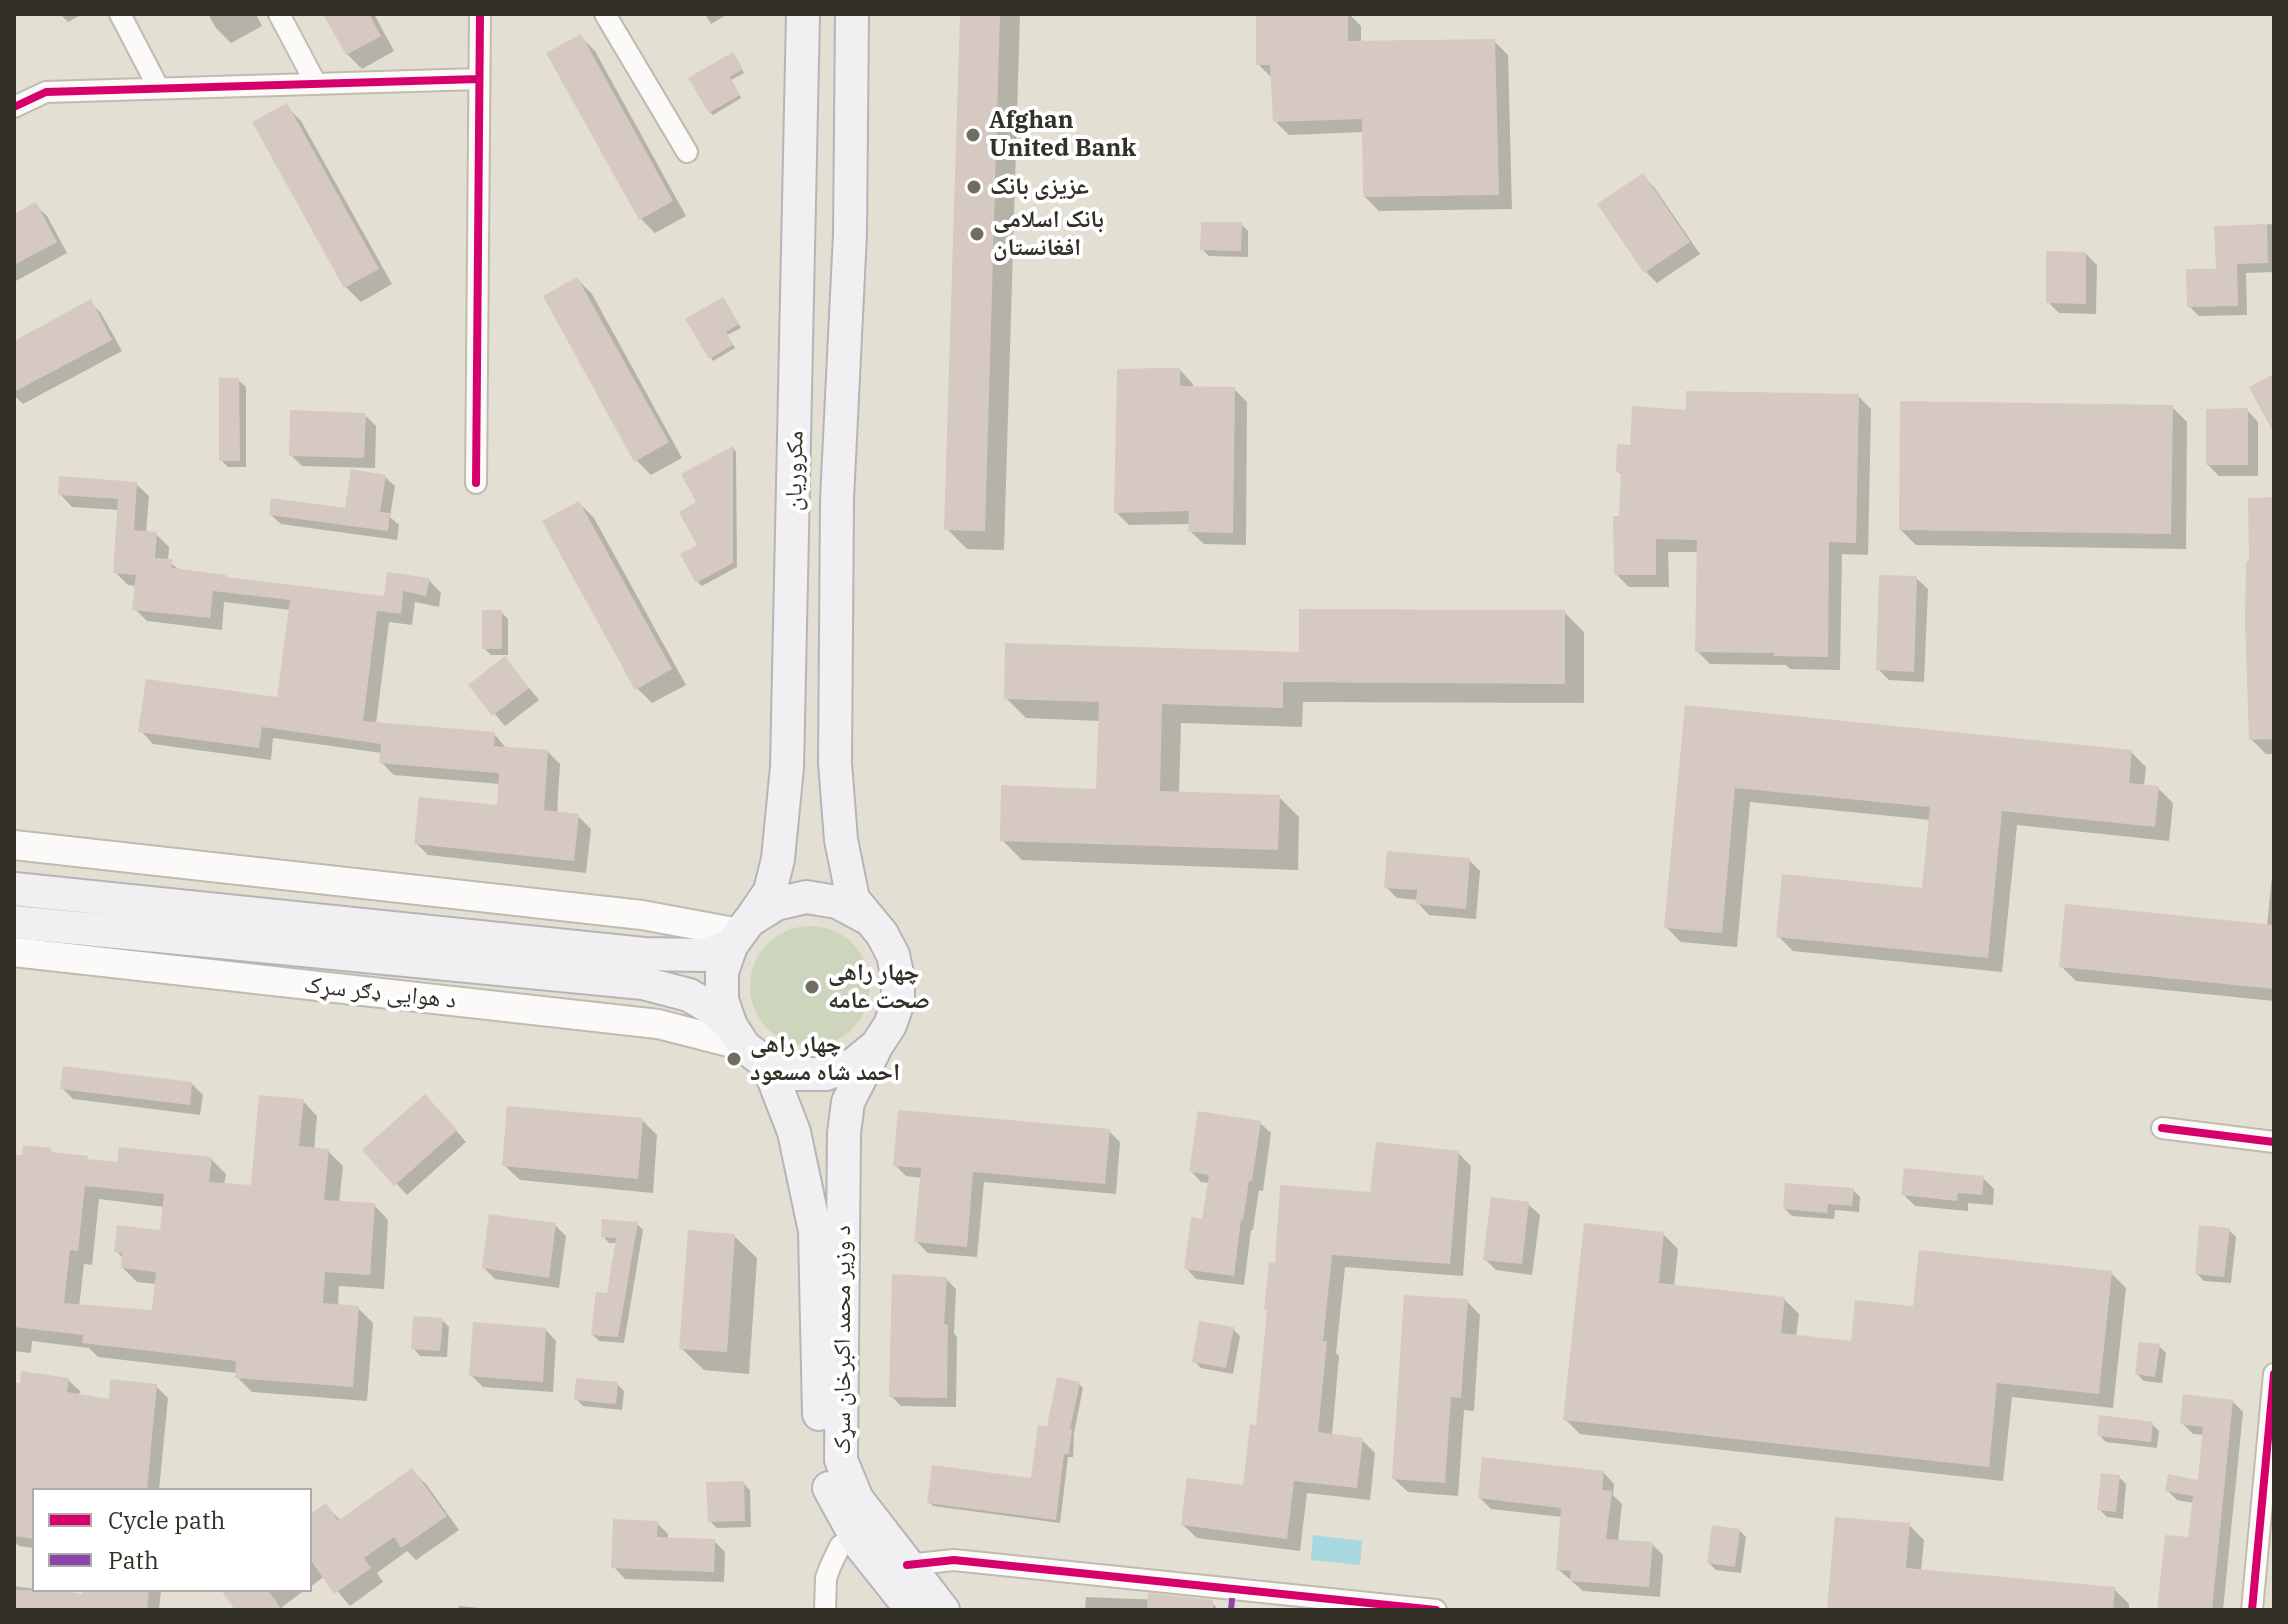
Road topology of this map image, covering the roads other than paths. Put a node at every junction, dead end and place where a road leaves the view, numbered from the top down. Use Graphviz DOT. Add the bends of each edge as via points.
graph roads {
  1 [pos="120,14"];
  2 [pos="279,14"];
  3 [pos="480,14"];
  4 [pos="605,14"];
  5 [pos="803,14"];
  6 [pos="852,14"];
  7 [pos="479,79"];
  8 [pos="315,82"];
  9 [pos="158,87"];
  10 [pos="14,107"];
  11 [pos="687,152"];
  12 [pos="476,483"];
  13 [pos="14,845"];
  14 [pos="14,889"];
  15 [pos="865,917"];
  16 [pos="14,922"];
  17 [pos="740,933"];
  18 [pos="14,952"];
  19 [pos="877,1045"];
  20 [pos="748,1046"];
  21 [pos="2162,1128"];
  22 [pos="2274,1142"];
  23 [pos="2274,1374"];
  24 [pos="864,1528"];
  25 [pos="907,1565"];
  26 [pos="1232,1600"];
  27 [pos="825,1610"];
  28 [pos="912,1610"];
  29 [pos="943,1610"];
  30 [pos="1436,1610"];
  31 [pos="2252,1610"];
  1 -- 9 [label="street"];
  2 -- 8 [label="street"];
  3 -- 7 [label="street"];
  4 -- 11 [label="street"];
  5 -- 17 [label="main road, مکروریان" via="787,767 770,891"];
  6 -- 15 [label="main road" via="835,763 841,840 853,899"];
  7 -- 8 [label="street"];
  7 -- 12 [label="street"];
  8 -- 9 [label="street"];
  9 -- 10 [label="street" via="46,92"];
  13 -- 17 [label="main road" via="642,915"];
  14 -- 17 [label="main road" via="644,954 703,955"];
  15 -- 17 [label="main road" via="837,902 806,897 776,904"];
  15 -- 19 [label="main road" via="882,934 898,978 898,1002"];
  16 -- 20 [label="main road" via="643,983 689,995 714,1010"];
  17 -- 20 [label="main road" via="722,972 722,1000"];
  18 -- 20 [label="main road, د هوایی ډګر سړک" via="658,1024"];
  19 -- 20 [label="main road" via="854,1064 826,1074 796,1074"];
  19 -- 24 [label="main road, د وزیر محمد اکبرخان سړک" via="848,1102 844,1133 841,1460"];
  20 -- 24 [label="main road, د وزیر محمد اکبرخان سړک" via="794,1132 815,1231 824,1475 831,1495"];
  21 -- 22 [label="street"];
  23 -- 31 [label="street"];
  24 -- 25 [label="main road, د وزیر محمد اکبرخان سړک"];
  24 -- 27 [label="street" via="840,1546 830,1567"];
  24 -- 28 [label="main road, د وزیر محمد اکبرخان سړک"];
  25 -- 26 [label="street" via="954,1560"];
  25 -- 29 [label="main road, د وزیر محمد اکبرخان سړک"];
  26 -- 30 [label="street"];
}
